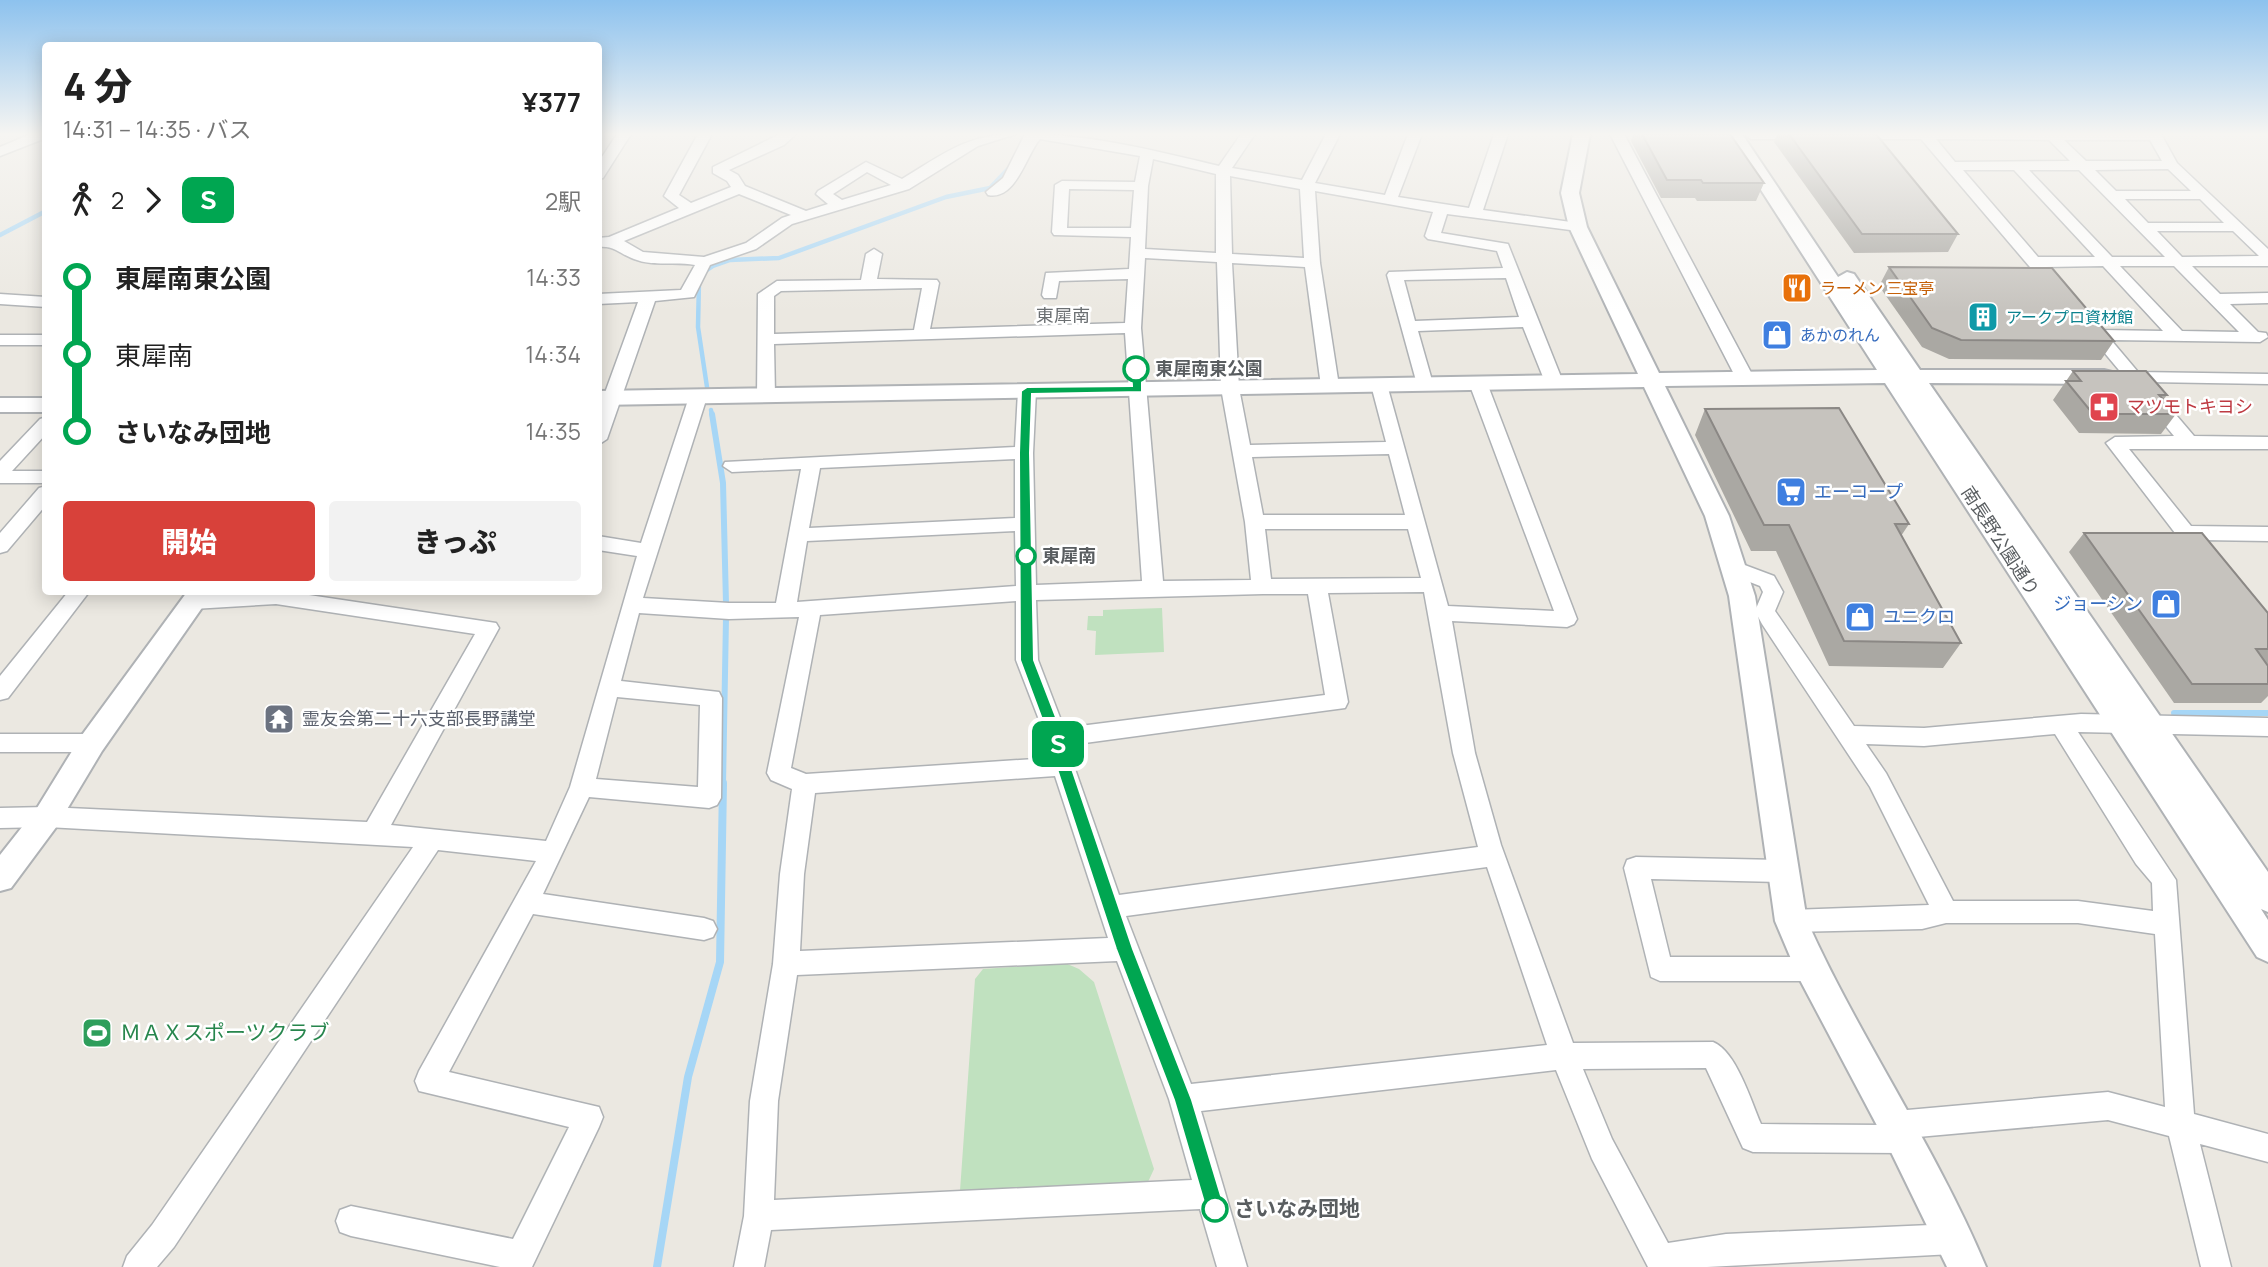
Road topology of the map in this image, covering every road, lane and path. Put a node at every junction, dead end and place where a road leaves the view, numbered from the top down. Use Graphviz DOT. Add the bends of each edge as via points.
graph roads {
  1 [pos="673,193"];
  2 [pos="728,193"];
  3 [pos="749,193"];
  4 [pos="824,193"];
  5 [pos="880,193"];
  6 [pos="1061,193"];
  7 [pos="1141,193"];
  8 [pos="1223,193"];
  9 [pos="1308,193"];
  10 [pos="1355,193"];
  11 [pos="1393,193"];
  12 [pos="1481,193"];
  13 [pos="1570,193"];
  14 [pos="1648,193"];
  15 [pos="1775,193"];
  16 [pos="1788,193"];
  17 [pos="1975,193"];
  18 [pos="2043,193"];
  19 [pos="2113,195"];
  20 [pos="2204,195"];
  21 [pos="1391,200"];
  22 [pos="839,205"];
  23 [pos="688,208"];
  24 [pos="1441,209"];
  25 [pos="1474,214"];
  26 [pos="802,215"];
  27 [pos="2145,226"];
  28 [pos="2237,227"];
  29 [pos="1578,228"];
  30 [pos="1139,233"];
  31 [pos="605,242"];
  32 [pos="1138,253"];
  33 [pos="874,254"];
  34 [pos="1224,257"];
  35 [pos="2268,259"];
  36 [pos="2106,261"];
  37 [pos="2180,261"];
  38 [pos="704,262"];
  39 [pos="2034,262"];
  40 [pos="1312,263"];
  41 [pos="1512,272"];
  42 [pos="1136,274"];
  43 [pos="869,284"];
  44 [pos="1050,295"];
  45 [pos="648,297"];
  46 [pos="0,299"];
  47 [pos="602,299"];
  48 [pos="2217,299"];
  49 [pos="2268,299"];
  50 [pos="42,302"];
  51 [pos="1529,322"];
  52 [pos="1409,326"];
  53 [pos="1133,328"];
  54 [pos="921,335"];
  55 [pos="2098,335"];
  56 [pos="2177,336"];
  57 [pos="2261,337"];
  58 [pos="766,339"];
  59 [pos="0,340"];
  60 [pos="42,340"];
  61 [pos="1903,376"];
  62 [pos="2134,377"];
  63 [pos="1745,378"];
  64 [pos="1650,379"];
  65 [pos="2268,379"];
  66 [pos="1554,382"];
  67 [pos="1478,383"];
  68 [pos="1424,384"];
  69 [pos="1380,385"];
  70 [pos="1330,386"];
  71 [pos="1230,388"];
  72 [pos="1138,390"];
  73 [pos="1027,391"];
  74 [pos="766,396"];
  75 [pos="698,397"];
  76 [pos="607,398"];
  77 [pos="0,405"];
  78 [pos="42,405"];
  79 [pos="602,421"];
  80 [pos="42,427"];
  81 [pos="2189,442"];
  82 [pos="2268,443"];
  83 [pos="1397,448"];
  84 [pos="1242,451"];
  85 [pos="1024,453"];
  86 [pos="811,464"];
  87 [pos="732,466"];
  88 [pos="0,474"];
  89 [pos="42,477"];
  90 [pos="42,497"];
  91 [pos="1255,522"];
  92 [pos="1415,522"];
  93 [pos="1025,524"];
  94 [pos="2186,533"];
  95 [pos="2268,534"];
  96 [pos="800,535"];
  97 [pos="602,544"];
  98 [pos="0,546"];
  99 [pos="648,551"];
  100 [pos="2211,565"];
  101 [pos="1734,568"];
  102 [pos="1432,585"];
  103 [pos="1317,586"];
  104 [pos="1262,587"];
  105 [pos="1153,588"];
  106 [pos="1027,593"];
  107 [pos="77,595"];
  108 [pos="251,595"];
  109 [pos="284,595"];
  110 [pos="197,597"];
  111 [pos="631,605"];
  112 [pos="811,608"];
  113 [pos="785,610"];
  114 [pos="1440,612"];
  115 [pos="610,688"];
  116 [pos="0,692"];
  117 [pos="2121,724"];
  118 [pos="2062,726"];
  119 [pos="2150,726"];
  120 [pos="2268,727"];
  121 [pos="1849,735"];
  122 [pos="1057,738"];
  123 [pos="0,743"];
  124 [pos="92,743"];
  125 [pos="1063,766"];
  126 [pos="804,784"];
  127 [pos="582,787"];
  128 [pos="47,817"];
  129 [pos="0,818"];
  130 [pos="374,833"];
  131 [pos="433,838"];
  132 [pos="553,852"];
  133 [pos="1492,856"];
  134 [pos="1783,871"];
  135 [pos="0,878"];
  136 [pos="2268,898"];
  137 [pos="526,902"];
  138 [pos="1112,907"];
  139 [pos="1946,912"];
  140 [pos="1791,921"];
  141 [pos="2166,924"];
  142 [pos="704,929"];
  143 [pos="2268,947"];
  144 [pos="1125,949"];
  145 [pos="786,964"];
  146 [pos="1812,969"];
  147 [pos="1564,1056"];
  148 [pos="1183,1100"];
  149 [pos="2180,1123"];
  150 [pos="1900,1132"];
  151 [pos="2268,1148"];
  152 [pos="1211,1195"];
  153 [pos="760,1216"];
  154 [pos="351,1221"];
  155 [pos="1960,1253"];
  156 [pos="518,1261"];
  157 [pos="1663,1263"];
  158 [pos="138,1267"];
  159 [pos="749,1267"];
  160 [pos="1232,1267"];
  161 [pos="2216,1267"];
  1 -- 23 [label="street"];
  2 -- 23 [label="street"];
  3 -- 26 [label="street"];
  4 -- 22 [label="street"];
  5 -- 22 [label="street"];
  6 -- 30 [label="street" via="1059,232"];
  7 -- 30 [label="street"];
  8 -- 34 [label="street"];
  9 -- 40 [label="street"];
  10 -- 21 [label="street"];
  11 -- 21 [label="street"];
  12 -- 25 [label="street"];
  13 -- 29 [label="street"];
  14 -- 63 [label="street"];
  15 -- 61 [label="street, 南長野公園通り"];
  16 -- 61 [label="street, 南長野公園通り"];
  17 -- 39 [label="street"];
  18 -- 36 [label="street"];
  19 -- 20 [label="street"];
  19 -- 27 [label="street"];
  20 -- 28 [label="street"];
  21 -- 24 [label="street"];
  22 -- 26 [label="street"];
  23 -- 31 [label="street"];
  24 -- 25 [label="street"];
  24 -- 41 [label="street" via="1433,236 1503,247"];
  25 -- 29 [label="street"];
  26 -- 38 [label="street" via="751,246"];
  27 -- 28 [label="street"];
  27 -- 37 [label="street"];
  28 -- 35 [label="street"];
  29 -- 64 [label="street"];
  30 -- 32 [label="street"];
  31 -- 38 [label="street" via="639,256"];
  32 -- 34 [label="street"];
  32 -- 42 [label="street"];
  33 -- 43 [label="street"];
  34 -- 40 [label="street"];
  34 -- 71 [label="street"];
  35 -- 37 [label="street"];
  36 -- 37 [label="street"];
  36 -- 39 [label="street"];
  36 -- 56 [label="street"];
  37 -- 48 [label="street"];
  38 -- 45 [label="street" via="688,294"];
  39 -- 55 [label="street"];
  40 -- 70 [label="street"];
  41 -- 51 [label="street"];
  41 -- 52 [label="street" via="1395,275"];
  42 -- 44 [label="street" via="1052,276"];
  42 -- 53 [label="street"];
  43 -- 54 [label="street" via="931,283"];
  43 -- 58 [label="street" via="777,286 766,294"];
  45 -- 47 [label="street"];
  45 -- 76 [label="street"];
  46 -- 50 [label="street"];
  48 -- 49 [label="street"];
  48 -- 57 [label="street"];
  51 -- 52 [label="street"];
  51 -- 66 [label="street"];
  52 -- 68 [label="street"];
  53 -- 54 [label="street"];
  53 -- 72 [label="street"];
  54 -- 58 [label="street"];
  55 -- 56 [label="street"];
  55 -- 62 [label="street"];
  56 -- 57 [label="street"];
  58 -- 74 [label="street"];
  59 -- 60 [label="street"];
  61 -- 62 [label="street"];
  61 -- 63 [label="street"];
  61 -- 117 [label="street, 南長野公園通り"];
  61 -- 119 [label="street, 南長野公園通り"];
  62 -- 65 [label="street"];
  62 -- 81 [label="street"];
  63 -- 64 [label="street"];
  64 -- 66 [label="street"];
  64 -- 101 [label="street" via="1717,516"];
  66 -- 67 [label="street"];
  67 -- 68 [label="street"];
  67 -- 114 [label="street" via="1567,619"];
  68 -- 69 [label="street"];
  69 -- 70 [label="street"];
  69 -- 83 [label="street"];
  70 -- 71 [label="street"];
  71 -- 72 [label="street"];
  71 -- 84 [label="street"];
  72 -- 73 [label="street"];
  72 -- 105 [label="street"];
  73 -- 74 [label="street"];
  73 -- 85 [label="street"];
  74 -- 75 [label="street"];
  75 -- 76 [label="street"];
  75 -- 99 [label="street"];
  76 -- 79 [label="street"];
  77 -- 78 [label="street"];
  80 -- 88 [label="street"];
  81 -- 82 [label="street"];
  81 -- 94 [label="street" via="2115,443"];
  83 -- 84 [label="street"];
  83 -- 92 [label="street"];
  84 -- 91 [label="street"];
  85 -- 86 [label="street"];
  85 -- 93 [label="street"];
  86 -- 87 [label="street"];
  86 -- 96 [label="street"];
  88 -- 89 [label="street"];
  90 -- 98 [label="street"];
  91 -- 92 [label="street"];
  91 -- 104 [label="street"];
  92 -- 102 [label="street"];
  93 -- 96 [label="street"];
  93 -- 106 [label="street"];
  94 -- 95 [label="street"];
  94 -- 100 [label="street"];
  96 -- 113 [label="street"];
  97 -- 99 [label="street"];
  99 -- 111 [label="street"];
  101 -- 121 [label="street" via="1767,581 1773,592 1765,611 1768,618"];
  101 -- 134 [label="street"];
  102 -- 103 [label="street"];
  102 -- 114 [label="street"];
  103 -- 104 [label="street"];
  103 -- 122 [label="street" via="1337,702"];
  104 -- 105 [label="street"];
  105 -- 106 [label="street"];
  106 -- 112 [label="street"];
  106 -- 122 [label="street" via="1027,660"];
  107 -- 116 [label="street"];
  108 -- 110 [label="street"];
  109 -- 130 [label="street" via="489,628"];
  110 -- 124 [label="street"];
  111 -- 113 [label="street"];
  111 -- 115 [label="street"];
  112 -- 113 [label="street"];
  112 -- 126 [label="street" via="779,773"];
  114 -- 133 [label="street" via="1464,753"];
  115 -- 127 [label="street"];
  115 -- 127 [label="street" via="711,698 709,798"];
  117 -- 118 [label="street"];
  117 -- 119 [label="street"];
  117 -- 143 [label="street, 南長野公園通り"];
  118 -- 121 [label="street" via="1924,737"];
  118 -- 141 [label="street" via="2164,880"];
  119 -- 120 [label="street"];
  119 -- 136 [label="street, 南長野公園通り"];
  121 -- 139 [label="street" via="1878,780"];
  122 -- 125 [label="street"];
  123 -- 124 [label="street"];
  124 -- 128 [label="street"];
  125 -- 126 [label="street"];
  125 -- 138 [label="street"];
  126 -- 145 [label="street"];
  127 -- 132 [label="street"];
  128 -- 129 [label="street"];
  128 -- 130 [label="street"];
  128 -- 135 [label="street"];
  130 -- 131 [label="street"];
  131 -- 132 [label="street"];
  131 -- 158 [label="street"];
  132 -- 137 [label="street"];
  133 -- 138 [label="street"];
  133 -- 147 [label="street" via="1494,853"];
  134 -- 140 [label="street"];
  134 -- 146 [label="street" via="1636,868 1660,969"];
  137 -- 142 [label="street"];
  137 -- 156 [label="street" via="429,1081 589,1117"];
  138 -- 144 [label="street"];
  139 -- 140 [label="street" via="1922,918"];
  139 -- 141 [label="street" via="2078,912"];
  140 -- 146 [label="street"];
  141 -- 149 [label="street"];
  144 -- 145 [label="street"];
  144 -- 148 [label="street"];
  145 -- 153 [label="street" via="764,1101"];
  146 -- 150 [label="street"];
  147 -- 148 [label="street"];
  147 -- 150 [label="street" via="1713,1055 1753,1138"];
  147 -- 157 [label="street" via="1602,1149"];
  148 -- 152 [label="street"];
  149 -- 150 [label="street" via="2108,1106"];
  149 -- 151 [label="street"];
  149 -- 161 [label="street"];
  150 -- 155 [label="street"];
  152 -- 153 [label="street"];
  152 -- 160 [label="street"];
  153 -- 159 [label="street"];
  154 -- 156 [label="street"];
  155 -- 157 [label="street" via="1726,1249"];
}
